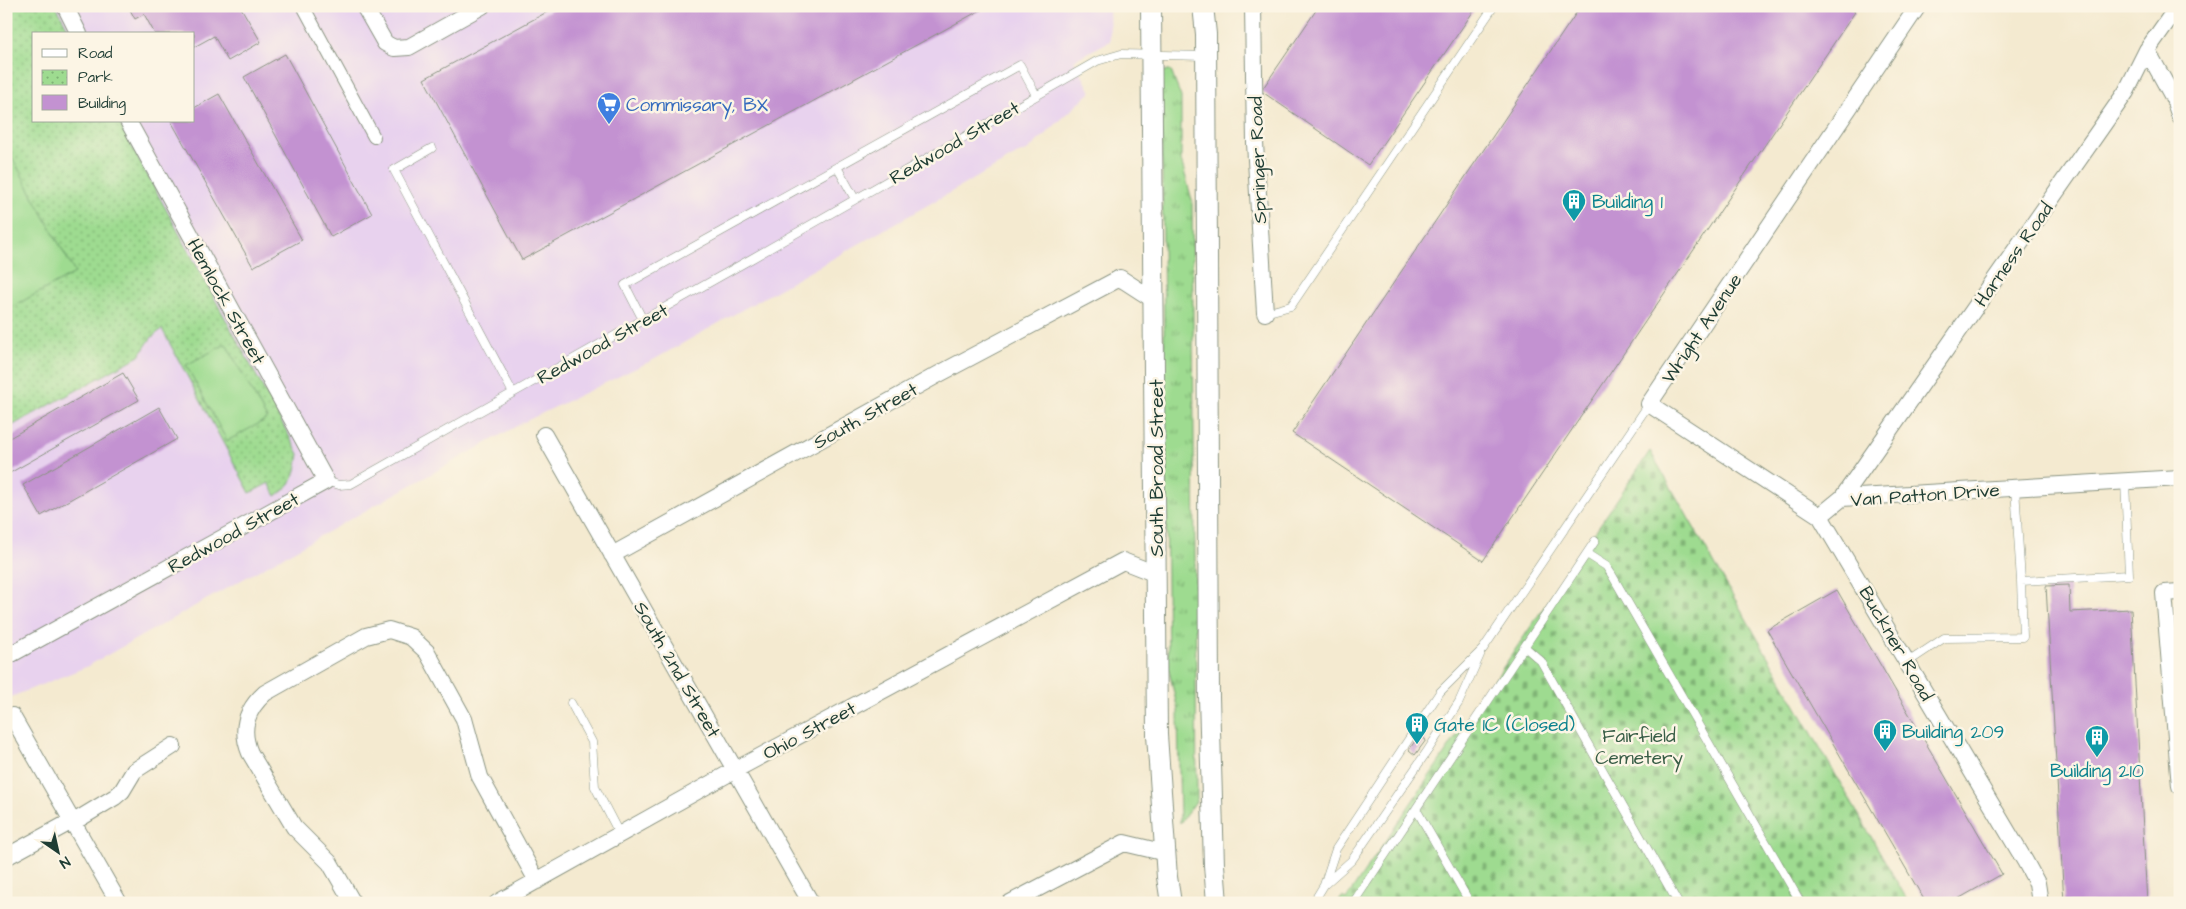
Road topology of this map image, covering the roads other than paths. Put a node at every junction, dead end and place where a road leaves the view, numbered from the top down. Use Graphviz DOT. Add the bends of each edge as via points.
graph roads {
  1 [pos="65,6"];
  2 [pos="303,6"];
  3 [pos="364,6"];
  4 [pos="482,6"];
  5 [pos="1151,6"];
  6 [pos="1203,6"];
  7 [pos="1253,6"];
  8 [pos="1494,6"];
  9 [pos="1918,6"];
  10 [pos="2178,6"];
  11 [pos="78,32"];
  12 [pos="2147,50"];
  13 [pos="1151,54"];
  14 [pos="1206,56"];
  15 [pos="1036,95"];
  16 [pos="2180,117"];
  17 [pos="129,122"];
  18 [pos="374,137"];
  19 [pos="432,148"];
  20 [pos="837,167"];
  21 [pos="855,199"];
  22 [pos="1154,300"];
  23 [pos="1265,313"];
  24 [pos="643,320"];
  25 [pos="512,393"];
  26 [pos="1649,404"];
  27 [pos="544,435"];
  28 [pos="2180,478"];
  29 [pos="326,481"];
  30 [pos="2126,481"];
  31 [pos="2015,488"];
  32 [pos="1842,498"];
  33 [pos="1820,516"];
  34 [pos="1595,541"];
  35 [pos="1587,554"];
  36 [pos="612,555"];
  37 [pos="1156,574"];
  38 [pos="2021,581"];
  39 [pos="2172,593"];
  40 [pos="1524,647"];
  41 [pos="1483,649"];
  42 [pos="6,657"];
  43 [pos="1908,662"];
  44 [pos="571,703"];
  45 [pos="12,716"];
  46 [pos="173,746"];
  47 [pos="736,770"];
  48 [pos="2180,786"];
  49 [pos="1416,809"];
  50 [pos="72,821"];
  51 [pos="620,835"];
  52 [pos="1166,854"];
  53 [pos="6,857"];
  54 [pos="537,880"];
  55 [pos="1324,885"];
  56 [pos="119,903"];
  57 [pos="353,903"];
  58 [pos="497,903"];
  59 [pos="812,903"];
  60 [pos="1010,903"];
  61 [pos="1171,903"];
  62 [pos="1218,903"];
  63 [pos="1313,903"];
  64 [pos="1353,903"];
  65 [pos="1470,903"];
  66 [pos="1678,903"];
  67 [pos="1801,903"];
  68 [pos="2040,903"];
  1 -- 11 [label="street"];
  2 -- 18 [label="street"];
  3 -- 4 [label="street" via="385,43 394,48 409,47"];
  5 -- 13 [label="street, South Broad Street"];
  6 -- 14 [label="street"];
  7 -- 23 [label="street, Springer Road" via="1255,143"];
  8 -- 23 [label="lane" via="1291,306"];
  9 -- 26 [label="street, Wright Avenue"];
  10 -- 12 [label="street, Harness Road"];
  12 -- 16 [label="street" via="2174,98"];
  12 -- 32 [label="street, Harness Road" via="2126,92"];
  13 -- 14 [label="lane, Redwood Street"];
  13 -- 15 [label="lane, Redwood Street" via="1121,54 1096,61"];
  13 -- 22 [label="street, South Broad Street"];
  14 -- 62 [label="street" via="1209,697"];
  15 -- 20 [label="lane" via="1020,65"];
  15 -- 21 [label="lane, Redwood Street"];
  17 -- 29 [label="street, Hemlock Street"];
  19 -- 25 [label="lane" via="394,170"];
  20 -- 21 [label="lane"];
  20 -- 24 [label="lane" via="625,285"];
  21 -- 24 [label="lane, Redwood Street"];
  22 -- 36 [label="street, South Street" via="1120,278"];
  22 -- 37 [label="street, South Broad Street"];
  24 -- 25 [label="lane, Redwood Street"];
  25 -- 29 [label="lane, Redwood Street" via="351,484"];
  26 -- 33 [label="street"];
  26 -- 41 [label="lane, Wright Avenue"];
  27 -- 36 [label="street, South 2nd Street"];
  28 -- 30 [label="street, Van Patton Drive"];
  29 -- 42 [label="street, Redwood Street"];
  30 -- 31 [label="street, Van Patton Drive"];
  30 -- 38 [label="lane" via="2129,575"];
  31 -- 32 [label="street, Van Patton Drive"];
  31 -- 38 [label="lane"];
  32 -- 33 [label="street, Van Patton Drive"];
  33 -- 43 [label="street, Buckner Road"];
  34 -- 35 [label="lane"];
  35 -- 40 [label="lane"];
  35 -- 67 [label="lane" via="1606,566 1612,575"];
  36 -- 47 [label="street, South 2nd Street"];
  37 -- 47 [label="street, Ohio Street" via="1123,561"];
  37 -- 52 [label="street, South Broad Street" via="1157,735"];
  38 -- 43 [label="lane" via="2024,637 1944,638"];
  39 -- 48 [label="street"];
  40 -- 49 [label="lane"];
  40 -- 66 [label="lane" via="1541,661"];
  41 -- 55 [label="lane, Wright Avenue" via="1459,702 1428,750 1352,860"];
  41 -- 55 [label="lane, Wright Avenue" via="1440,692 1336,848"];
  43 -- 68 [label="street, Buckner Road" via="2025,861 2036,883"];
  44 -- 51 [label="lane" via="592,742 593,781 597,794"];
  45 -- 50 [label="street"];
  46 -- 50 [label="street" via="134,771 115,797"];
  47 -- 51 [label="street, Ohio Street"];
  47 -- 59 [label="street, South 2nd Street"];
  49 -- 64 [label="lane"];
  49 -- 65 [label="lane"];
  50 -- 53 [label="street"];
  50 -- 56 [label="street"];
  51 -- 54 [label="street, Ohio Street"];
  52 -- 60 [label="street" via="1124,843"];
  52 -- 61 [label="street, South Broad Street"];
  54 -- 57 [label="street" via="480,777 464,719 427,652 420,643 389,630 366,636 266,693 255,702 245,722 246,743 294,827 330,863"];
  54 -- 58 [label="street, Ohio Street"];
  55 -- 63 [label="lane, Wright Avenue"];
}
